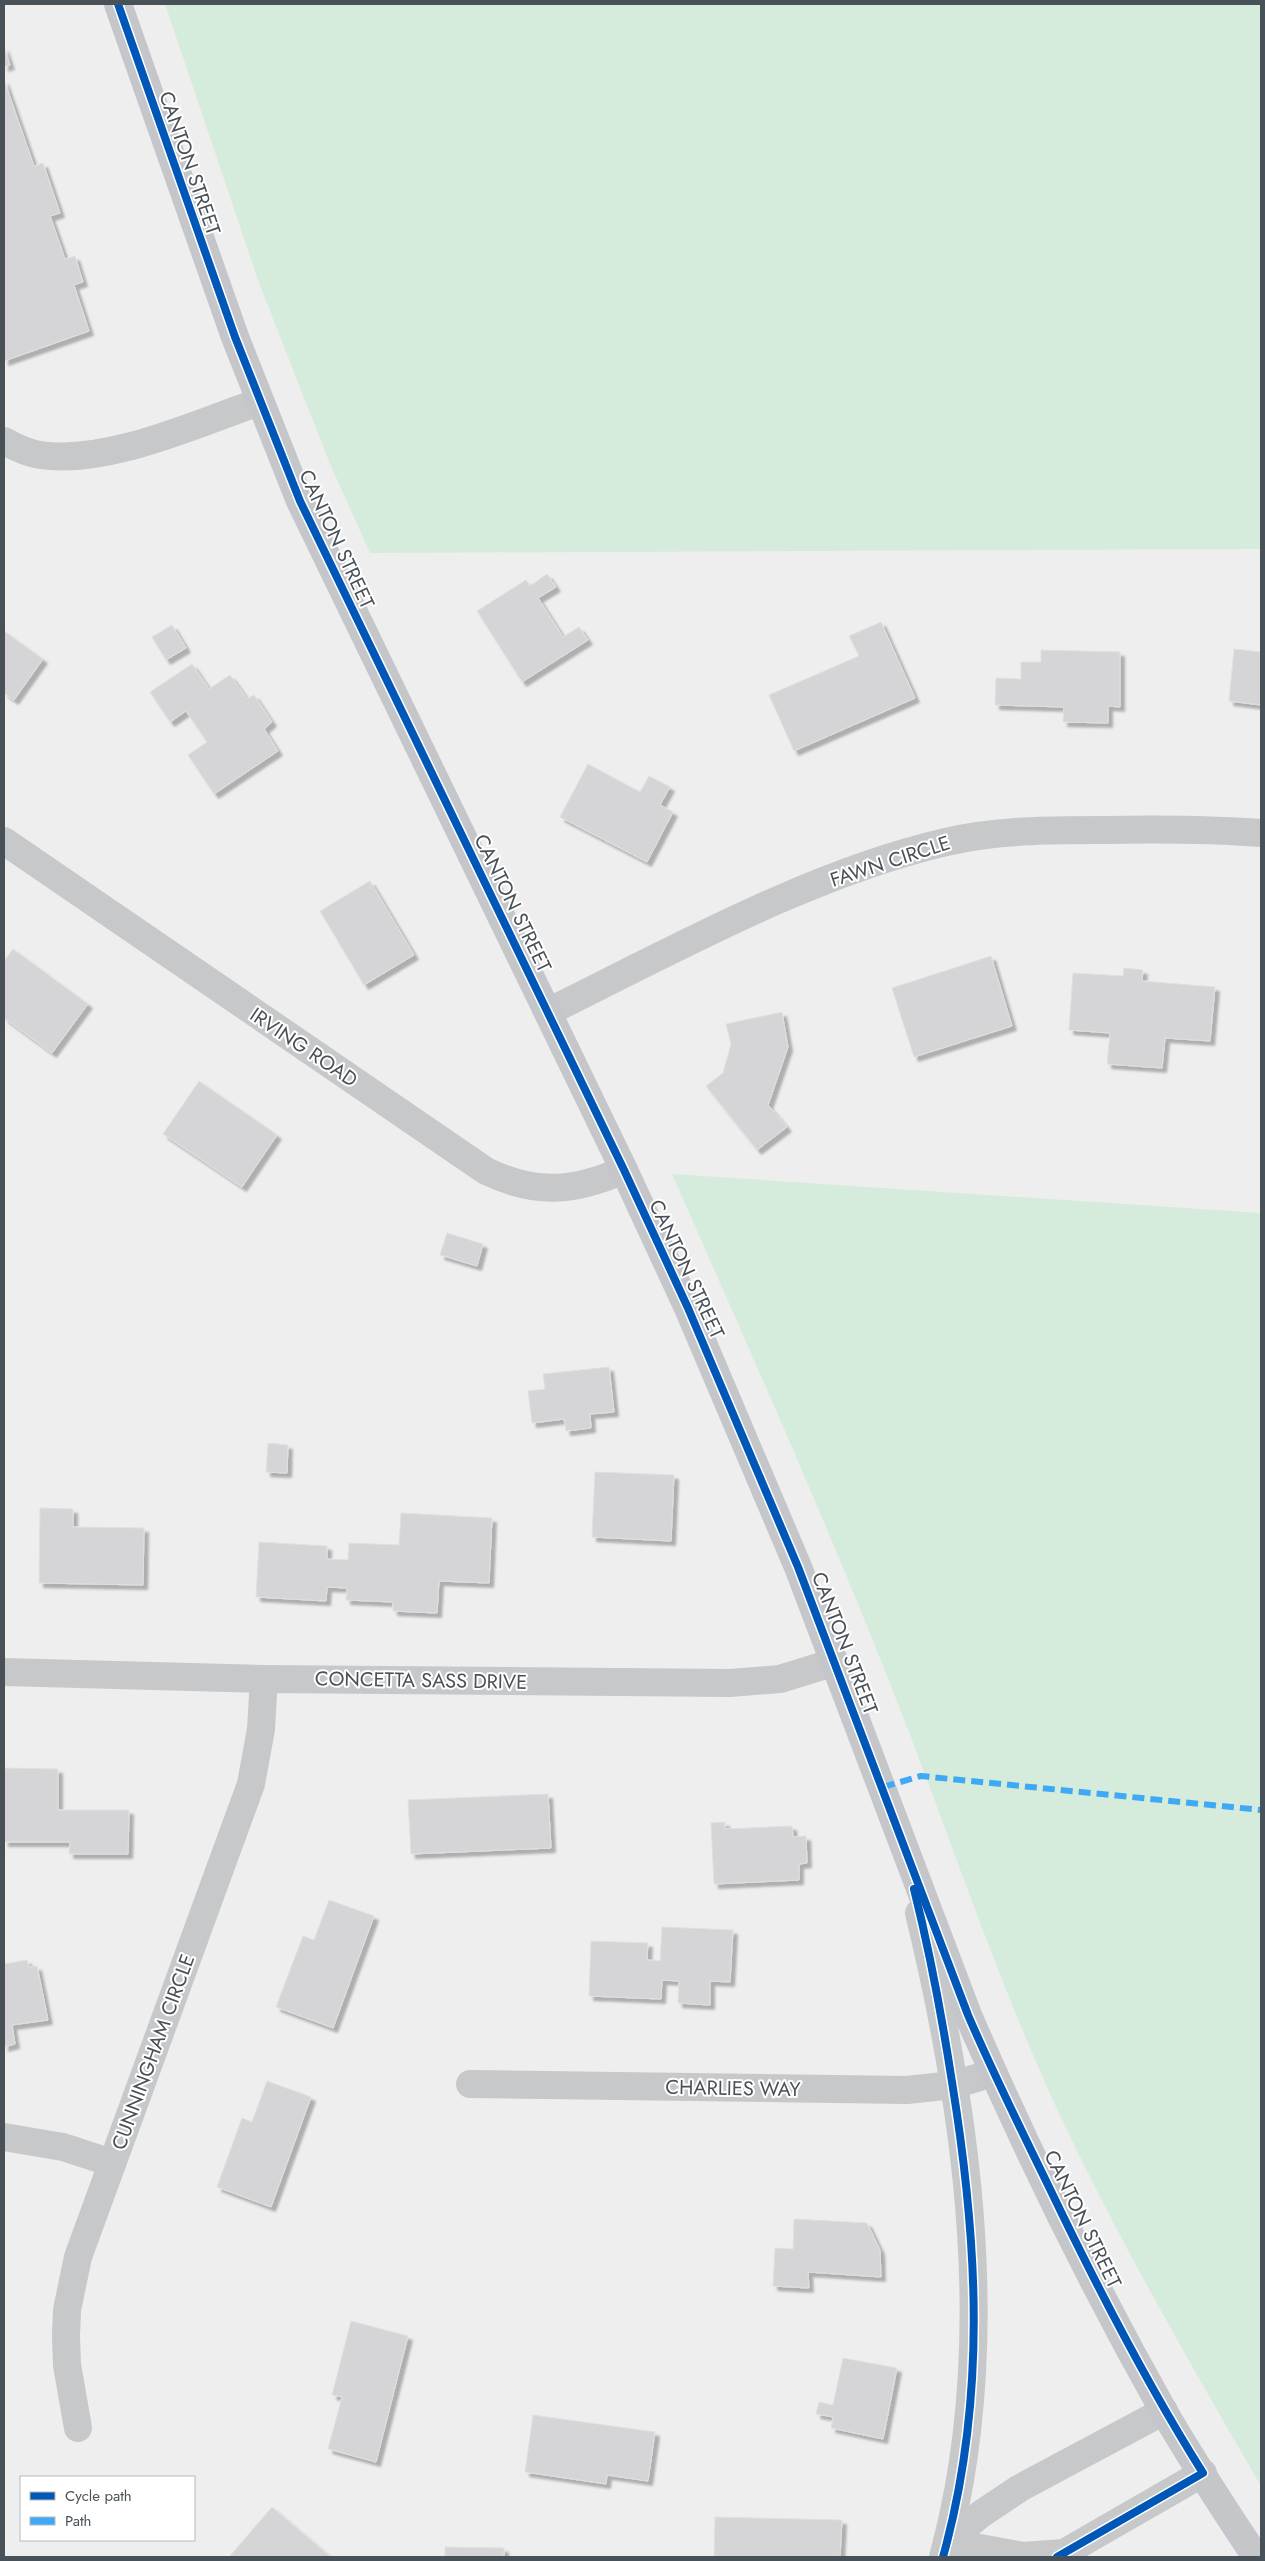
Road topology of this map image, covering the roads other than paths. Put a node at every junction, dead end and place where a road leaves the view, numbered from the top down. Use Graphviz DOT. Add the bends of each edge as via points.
graph roads {
  1 [pos="118,4"];
  2 [pos="259,402"];
  3 [pos="4,441"];
  4 [pos="1261,833"];
  5 [pos="4,841"];
  6 [pos="548,1012"];
  7 [pos="624,1170"];
  8 [pos="835,1662"];
  9 [pos="4,1672"];
  10 [pos="264,1679"];
  11 [pos="892,1812"];
  12 [pos="993,2073"];
  13 [pos="470,2084"];
  14 [pos="953,2085"];
  15 [pos="4,2137"];
  16 [pos="112,2163"];
  17 [pos="1164,2411"];
  18 [pos="78,2428"];
  19 [pos="1203,2473"];
  20 [pos="945,2550"];
  21 [pos="1060,2555"];
  22 [pos="1256,2557"];
  1 -- 2 [label="main road, CANTON STREET"];
  2 -- 3 [label="street" via="139,443 84,456 38,455"];
  2 -- 6 [label="main road, CANTON STREET" via="327,559"];
  4 -- 6 [label="street, FAWN CIRCLE" via="1030,831 988,834 939,844 868,865 774,903"];
  5 -- 7 [label="street, IRVING ROAD" via="486,1171 523,1186 544,1189 590,1183"];
  6 -- 7 [label="main road, CANTON STREET"];
  7 -- 8 [label="main road, CANTON STREET" via="745,1439"];
  8 -- 10 [label="street, CONCETTA SASS DRIVE" via="780,1679 747,1682"];
  8 -- 11 [label="main road, CANTON STREET"];
  9 -- 10 [label="street, CONCETTA SASS DRIVE"];
  10 -- 16 [label="street, CUNNINGHAM CIRCLE" via="261,1730 251,1784"];
  11 -- 12 [label="main road, CANTON STREET" via="968,2016"];
  11 -- 14 [label="street, CANTON STREET" via="927,1946"];
  12 -- 14 [label="street, CHARLIES WAY"];
  12 -- 17 [label="main road, CANTON STREET" via="1095,2281"];
  13 -- 14 [label="street, CHARLIES WAY" via="884,2090"];
  14 -- 20 [label="street, CANTON STREET" via="967,2189 975,2296 973,2367 966,2437"];
  15 -- 16 [label="street" via="63,2147"];
  16 -- 18 [label="street, CUNNINGHAM CIRCLE" via="78,2257 67,2310 67,2365"];
  17 -- 19 [label="main road, CANTON STREET"];
  17 -- 20 [label="street" via="1020,2488 981,2514"];
  19 -- 21 [label="street"];
  19 -- 22 [label="main road, CANTON STREET"];
  20 -- 21 [label="street" via="1023,2556"];
}
